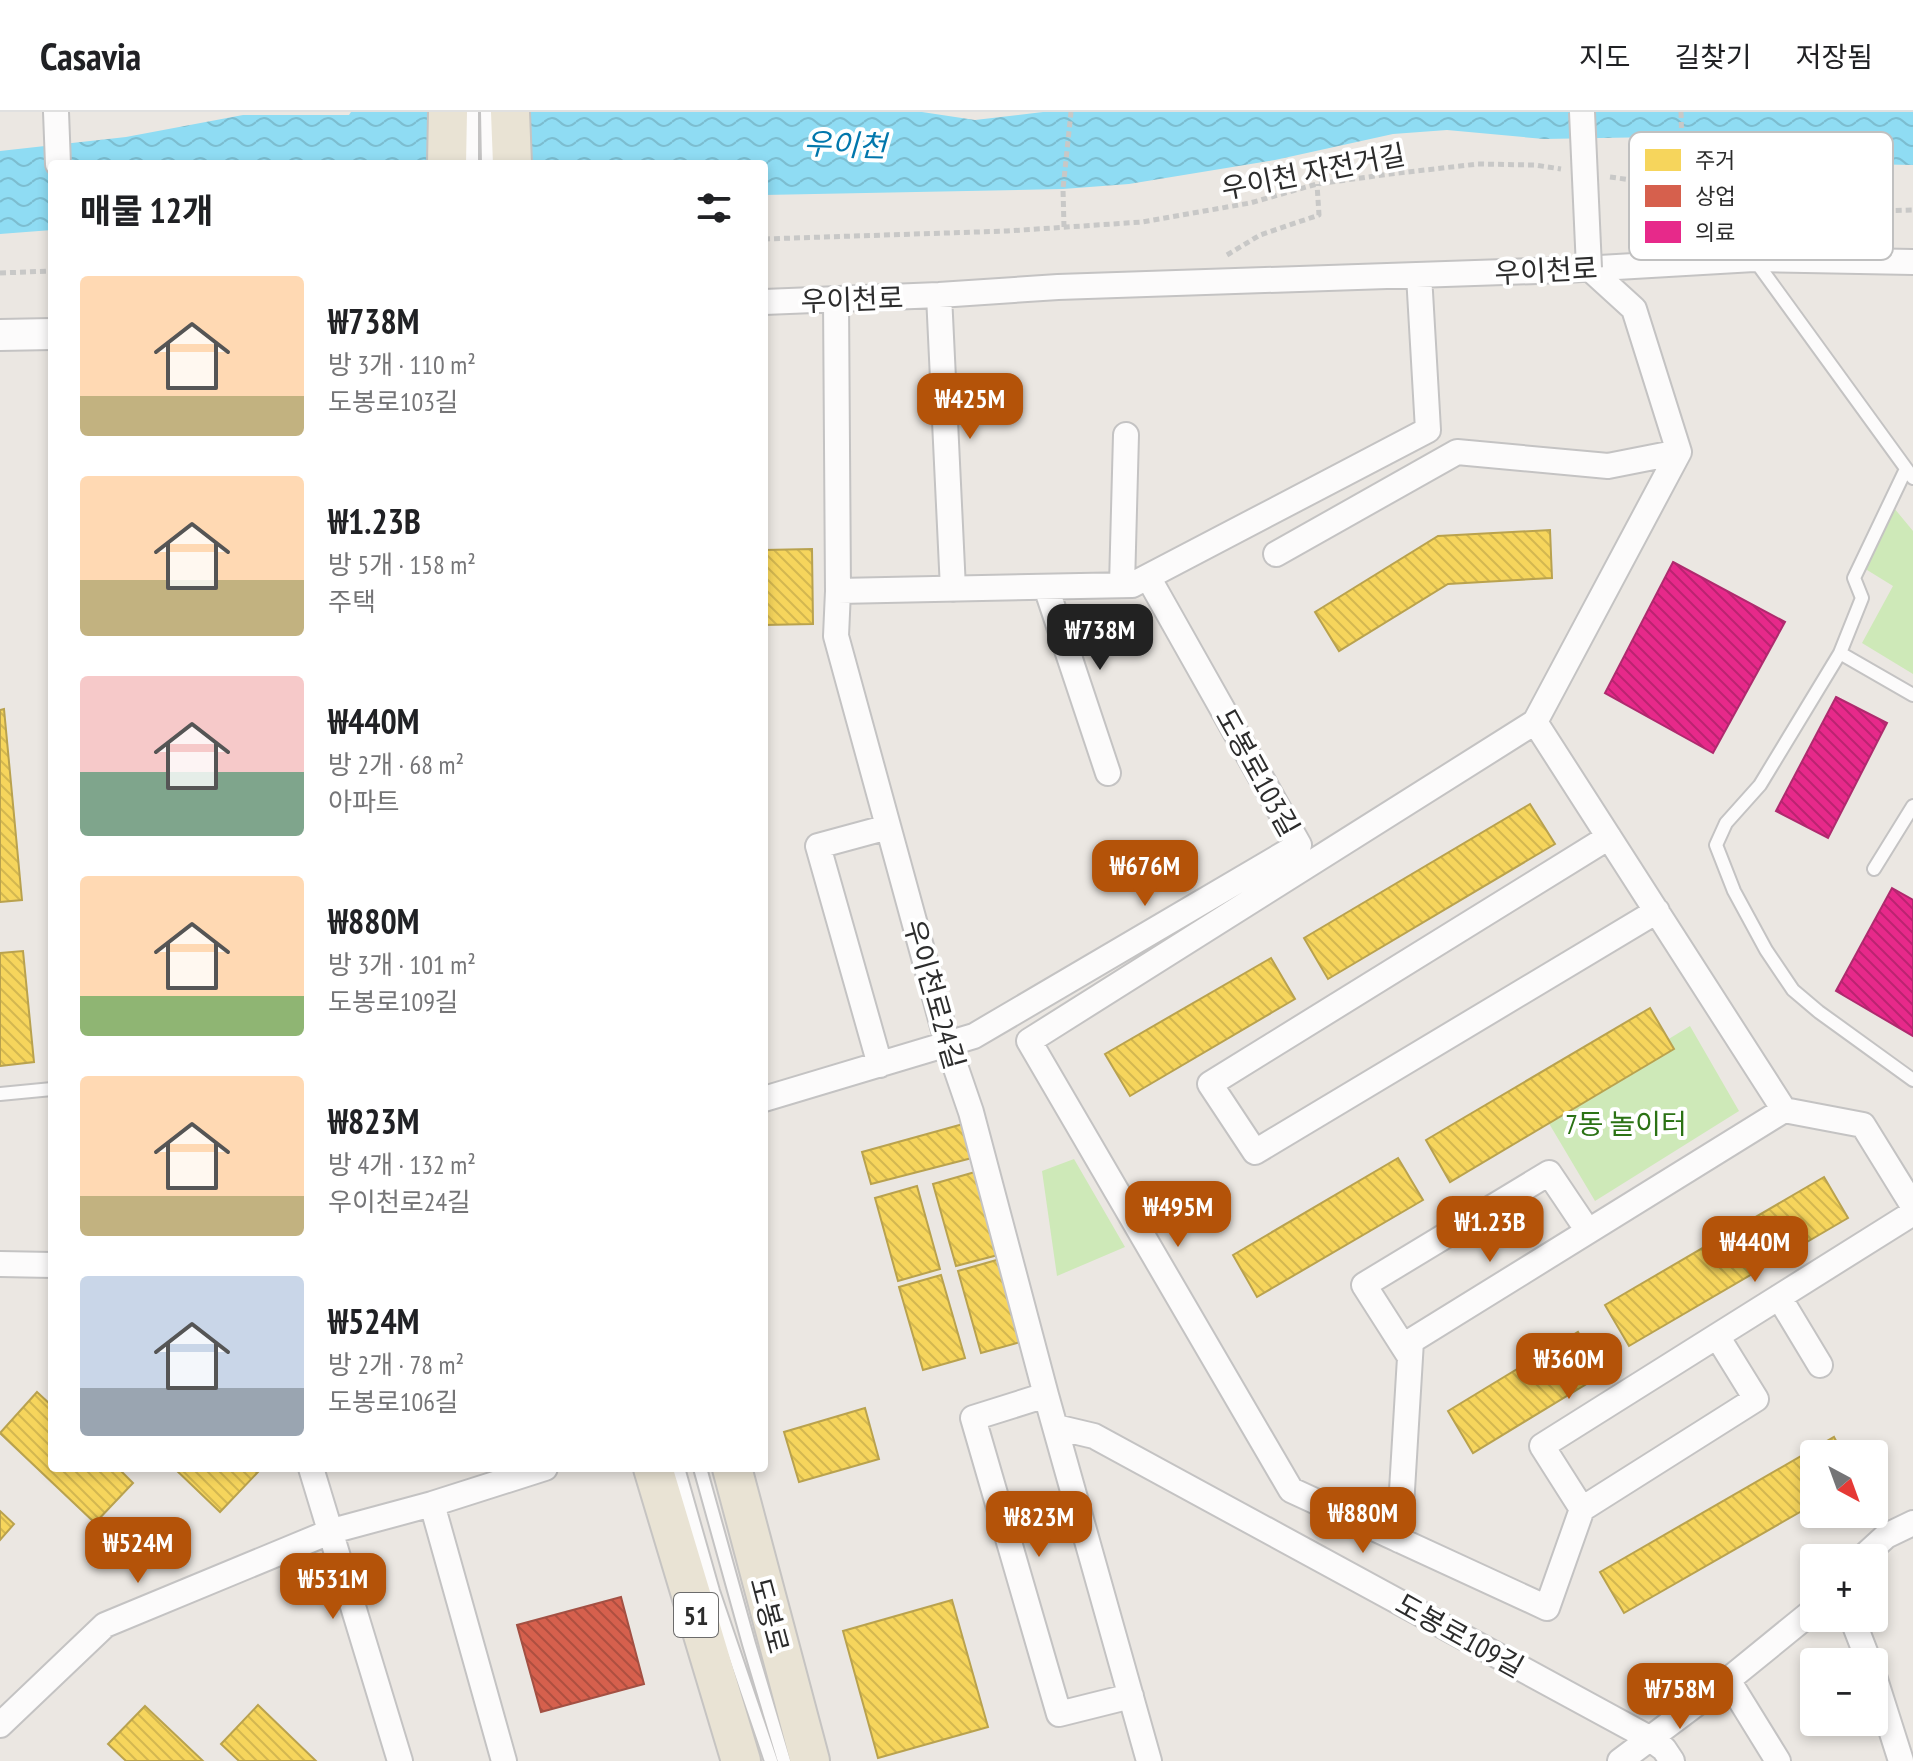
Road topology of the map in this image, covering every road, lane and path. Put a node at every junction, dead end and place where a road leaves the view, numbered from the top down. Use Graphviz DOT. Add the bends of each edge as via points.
graph roads {
  1 [pos="56,112"];
  2 [pos="448,112"];
  3 [pos="472,112"];
  4 [pos="487,112"];
  5 [pos="510,112"];
  6 [pos="1071,112"];
  7 [pos="1582,112"];
  8 [pos="58,160"];
  9 [pos="447,160"];
  10 [pos="472,160"];
  11 [pos="488,160"];
  12 [pos="512,160"];
  13 [pos="1564,169"];
  14 [pos="1608,177"];
  15 [pos="1629,180"];
  16 [pos="1317,184"];
  17 [pos="1893,210"];
  18 [pos="1913,210"];
  19 [pos="1064,227"];
  20 [pos="768,239"];
  21 [pos="1736,260"];
  22 [pos="1755,260"];
  23 [pos="1807,260"];
  24 [pos="1913,262"];
  25 [pos="1589,268"];
  26 [pos="48,271"];
  27 [pos="0,273"];
  28 [pos="1419,275"];
  29 [pos="1221,281"];
  30 [pos="939,295"];
  31 [pos="836,300"];
  32 [pos="768,302"];
  33 [pos="48,334"];
  34 [pos="0,335"];
  35 [pos="1126,435"];
  36 [pos="1679,452"];
  37 [pos="1910,474"];
  38 [pos="1276,554"];
  39 [pos="1148,577"];
  40 [pos="1122,585"];
  41 [pos="1046,587"];
  42 [pos="953,589"];
  43 [pos="838,591"];
  44 [pos="1840,653"];
  45 [pos="1913,695"];
  46 [pos="1535,722"];
  47 [pos="1108,773"];
  48 [pos="1913,806"];
  49 [pos="888,827"];
  50 [pos="1609,837"];
  51 [pos="1874,869"];
  52 [pos="1657,911"];
  53 [pos="948,1045"];
  54 [pos="880,1065"];
  55 [pos="1913,1080"];
  56 [pos="48,1089"];
  57 [pos="0,1094"];
  58 [pos="768,1098"];
  59 [pos="1784,1110"];
  60 [pos="1913,1206"];
  61 [pos="1913,1213"];
  62 [pos="1588,1231"];
  63 [pos="0,1264"];
  64 [pos="48,1265"];
  65 [pos="1779,1297"];
  66 [pos="1717,1336"];
  67 [pos="1410,1357"];
  68 [pos="1820,1365"];
  69 [pos="1046,1395"];
  70 [pos="1056,1427"];
  71 [pos="312,1472"];
  72 [pos="532,1472"];
  73 [pos="654,1472"];
  74 [pos="679,1472"];
  75 [pos="701,1472"];
  76 [pos="733,1472"];
  77 [pos="432,1504"];
  78 [pos="1582,1509"];
  79 [pos="1913,1523"];
  80 [pos="332,1531"];
  81 [pos="1399,1540"];
  82 [pos="1877,1544"];
  83 [pos="1800,1621"];
  84 [pos="1728,1680"];
  85 [pos="1131,1696"];
  86 [pos="1888,1720"];
  87 [pos="0,1725"];
  88 [pos="1649,1738"];
  89 [pos="400,1761"];
  90 [pos="504,1761"];
  91 [pos="741,1761"];
  92 [pos="771,1761"];
  93 [pos="784,1761"];
  94 [pos="810,1761"];
  95 [pos="1149,1761"];
  96 [pos="1620,1761"];
  97 [pos="1672,1761"];
  98 [pos="1778,1761"];
  99 [pos="1901,1761"];
  1 -- 8 [label="street"];
  2 -- 9 [label="main road"];
  3 -- 10 [label="lane"];
  4 -- 11 [label="lane"];
  5 -- 12 [label="main road"];
  6 -- 19 [label="path"];
  7 -- 25 [label="street, bridge"];
  13 -- 16 [label="path, 우이천 자전거길" via="1478,164"];
  14 -- 15 [label="path"];
  16 -- 19 [label="path, 우이천 자전거길" via="1250,203 1142,222"];
  16 -- 29 [label="path" via="1319,215 1260,235 1222,258"];
  17 -- 18 [label="path"];
  19 -- 20 [label="path, 우이천 자전거길"];
  21 -- 25 [label="street, 우이천로"];
  22 -- 37 [label="lane"];
  23 -- 24 [label="street, 우이천로"];
  25 -- 28 [label="street, 우이천로"];
  25 -- 36 [label="street" via="1634,309"];
  26 -- 27 [label="path"];
  28 -- 29 [label="street, 우이천로"];
  28 -- 39 [label="street" via="1428,430"];
  29 -- 30 [label="street, 우이천로"];
  30 -- 31 [label="street, 우이천로"];
  30 -- 42 [label="street, 우이천로"];
  31 -- 32 [label="street, 우이천로"];
  31 -- 43 [label="street, 우이천로24길"];
  33 -- 34 [label="street"];
  35 -- 40 [label="street"];
  36 -- 38 [label="street" via="1608,466 1457,452"];
  36 -- 46 [label="street"];
  37 -- 44 [label="lane" via="1854,578 1862,598"];
  39 -- 40 [label="street"];
  39 -- 53 [label="street, 도봉로103길" via="1299,845 974,1036"];
  40 -- 41 [label="street"];
  41 -- 42 [label="street"];
  41 -- 47 [label="street"];
  42 -- 43 [label="street"];
  43 -- 49 [label="street, 우이천로24길" via="836,636"];
  44 -- 45 [label="lane"];
  44 -- 55 [label="lane" via="1760,785 1726,823 1716,845 1734,891 1793,990"];
  46 -- 50 [label="street"];
  46 -- 81 [label="street" via="1029,1041 1291,1490"];
  48 -- 51 [label="lane"];
  49 -- 53 [label="street, 우이천로24길"];
  49 -- 54 [label="street" via="818,846"];
  50 -- 52 [label="street"];
  50 -- 52 [label="street" via="1210,1084 1255,1152"];
  52 -- 59 [label="street"];
  53 -- 54 [label="street, 도봉로103길"];
  53 -- 69 [label="street, 우이천로24길" via="971,1112"];
  54 -- 58 [label="street, 도봉로103길"];
  56 -- 57 [label="lane"];
  59 -- 60 [label="street" via="1863,1125"];
  59 -- 62 [label="street"];
  61 -- 65 [label="street"];
  62 -- 67 [label="street" via="1411,1341"];
  62 -- 67 [label="street" via="1549,1173 1364,1285"];
  63 -- 64 [label="street"];
  65 -- 66 [label="street"];
  65 -- 68 [label="street"];
  66 -- 78 [label="street" via="1756,1399"];
  66 -- 78 [label="street" via="1542,1446"];
  67 -- 81 [label="street"];
  69 -- 70 [label="street, 우이천로24길"];
  69 -- 85 [label="street" via="973,1418 1059,1714"];
  70 -- 85 [label="street, 우이천로24길"];
  70 -- 88 [label="street, 도봉로109길" via="1094,1436"];
  71 -- 80 [label="street"];
  72 -- 77 [label="street"];
  73 -- 91 [label="main road, 51"];
  74 -- 92 [label="lane"];
  75 -- 93 [label="lane"];
  76 -- 94 [label="main road, 도봉로"];
  77 -- 80 [label="street"];
  77 -- 90 [label="street"];
  78 -- 81 [label="street" via="1547,1608"];
  79 -- 82 [label="street"];
  80 -- 87 [label="street" via="105,1625"];
  80 -- 89 [label="street"];
  83 -- 84 [label="street"];
  84 -- 88 [label="street"];
  84 -- 98 [label="street"];
  85 -- 95 [label="street, 우이천로24길"];
  86 -- 99 [label="street"];
  88 -- 96 [label="street"];
  88 -- 97 [label="street, 도봉로109길"];
}
